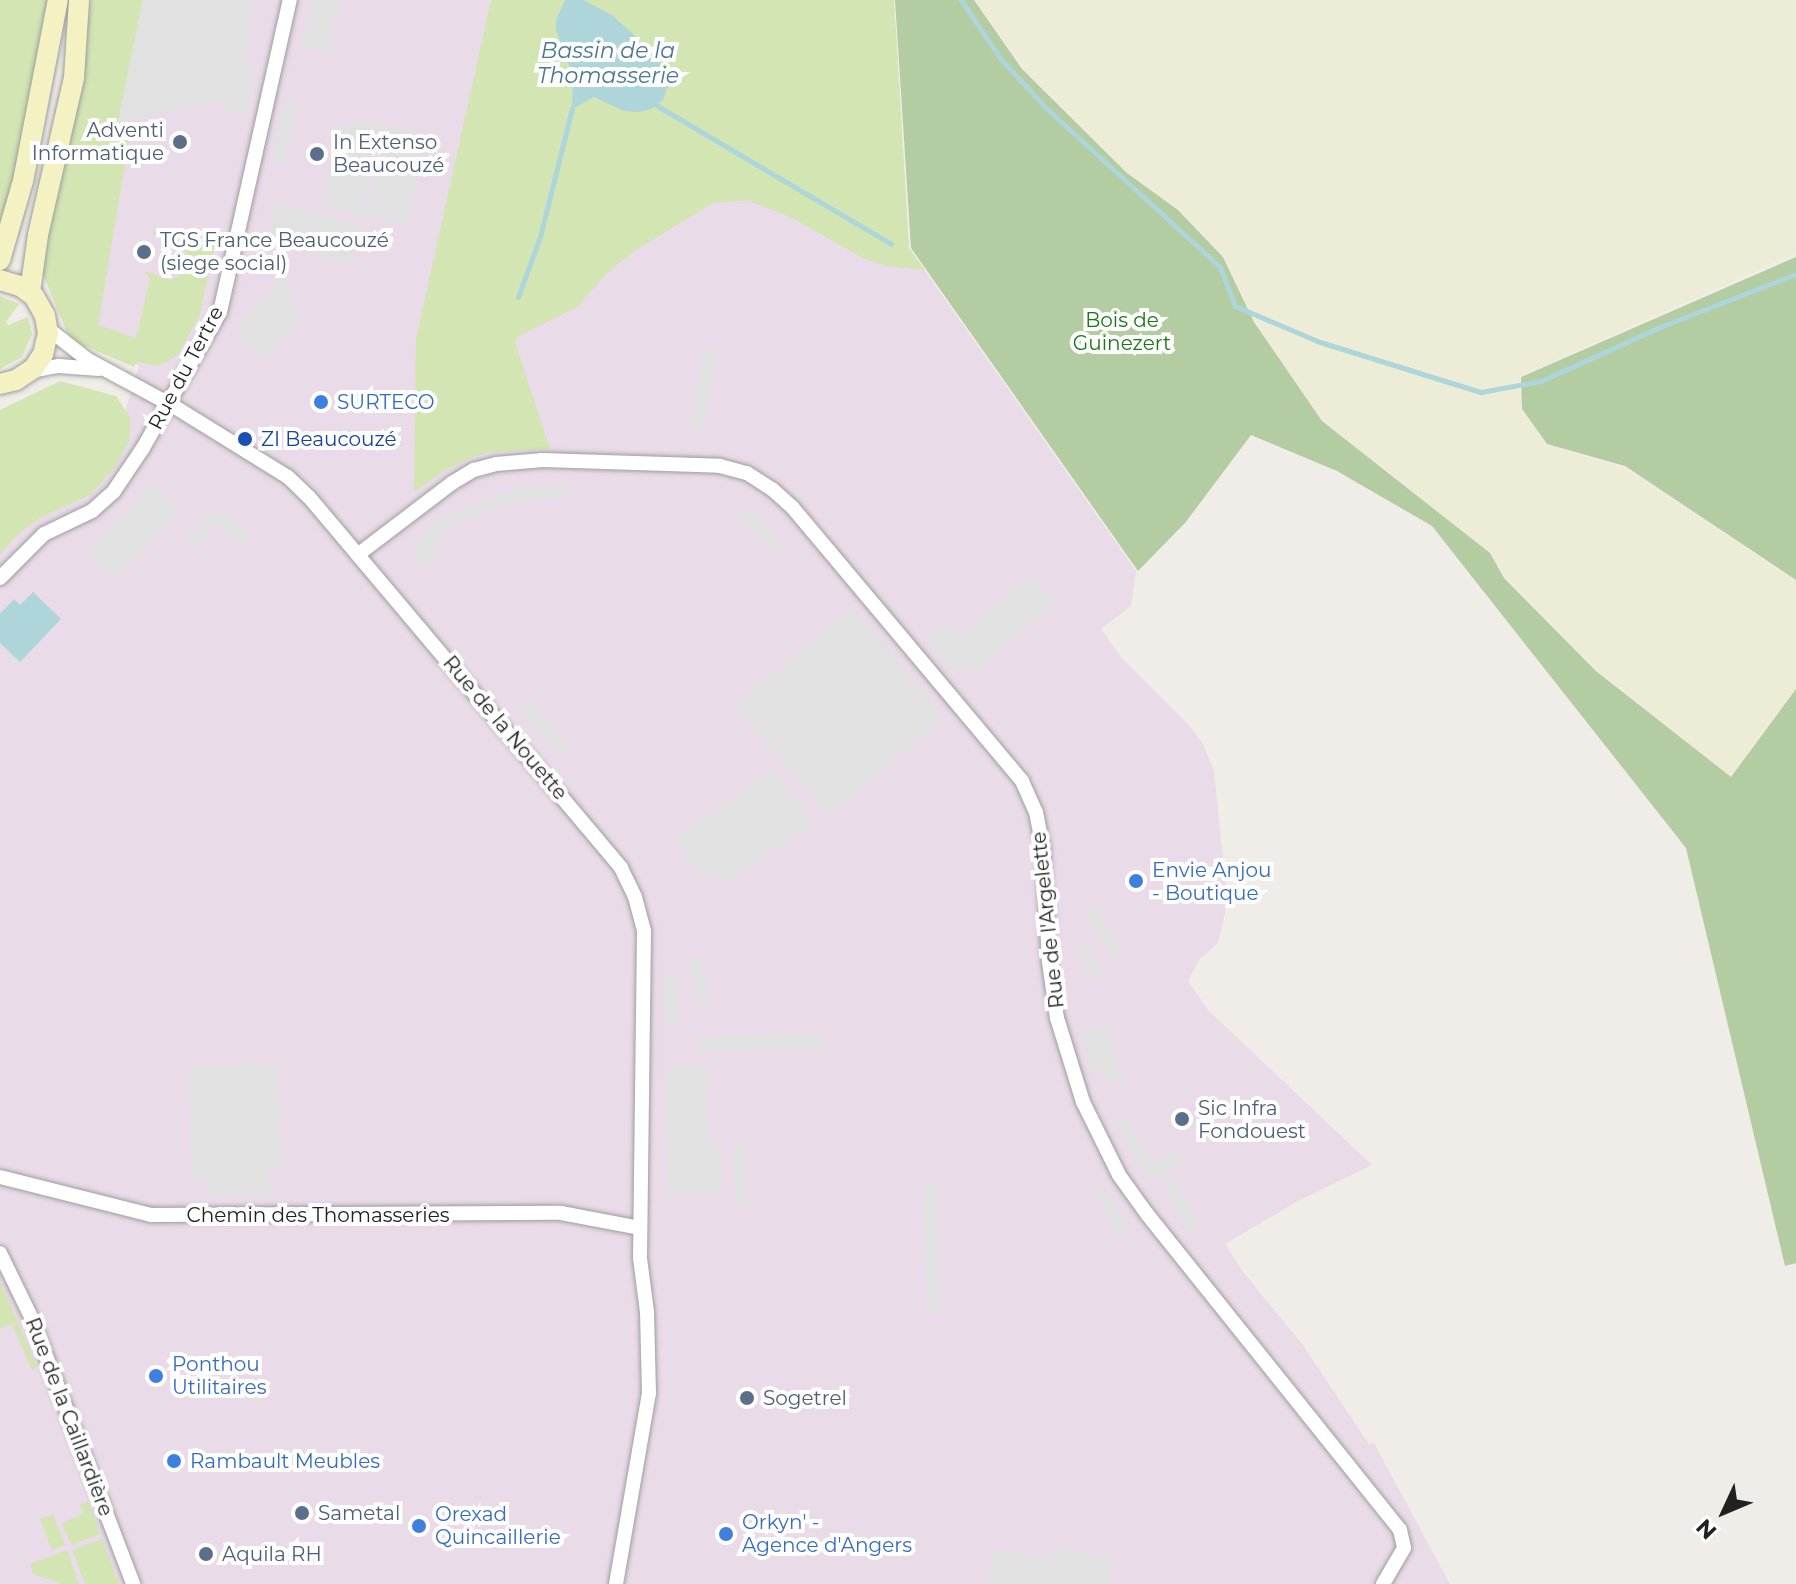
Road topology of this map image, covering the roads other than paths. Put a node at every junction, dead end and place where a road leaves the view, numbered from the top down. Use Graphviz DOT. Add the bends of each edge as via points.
graph roads {
  1 [pos="58,0"];
  2 [pos="79,0"];
  3 [pos="290,0"];
  4 [pos="0,260"];
  5 [pos="0,280"];
  6 [pos="30,292"];
  7 [pos="47,328"];
  8 [pos="103,369"];
  9 [pos="30,371"];
  10 [pos="0,385"];
  11 [pos="168,403"];
  12 [pos="360,553"];
  13 [pos="0,578"];
  14 [pos="0,1177"];
  15 [pos="640,1228"];
  16 [pos="0,1253"];
  17 [pos="133,1584"];
  18 [pos="616,1584"];
  19 [pos="1383,1584"];
  1 -- 4 [label="main road" via="23,181"];
  2 -- 6 [label="main road" via="74,78"];
  3 -- 11 [label="street, Rue du Tertre" via="220,312"];
  5 -- 6 [label="main road"];
  6 -- 7 [label="main road"];
  7 -- 8 [label="street, Rue de la Nouette"];
  7 -- 9 [label="main road" via="45,349"];
  8 -- 9 [label="street, Rue de la Nouette" via="59,366"];
  8 -- 11 [label="street, Rue de la Nouette"];
  9 -- 10 [label="main road"];
  11 -- 12 [label="street, Rue de la Nouette" via="288,477"];
  11 -- 13 [label="street, Rue du Tertre" via="114,491 92,511 44,534"];
  12 -- 15 [label="street, Rue de la Nouette" via="621,868 635,897 644,931"];
  12 -- 19 [label="street, Rue de l'Argelette" via="452,483 496,464 543,460 720,466 747,473 793,508 1022,781 1036,812 1043,848 1057,1018 1083,1102 1119,1175 1147,1214 1400,1530 1404,1548"];
  14 -- 15 [label="street, Chemin des Thomasseries" via="151,1215 561,1213"];
  15 -- 18 [label="street, Rue de la Nouette" via="649,1393"];
  16 -- 17 [label="street, Rue de la Caillardière" via="32,1319"];
}
